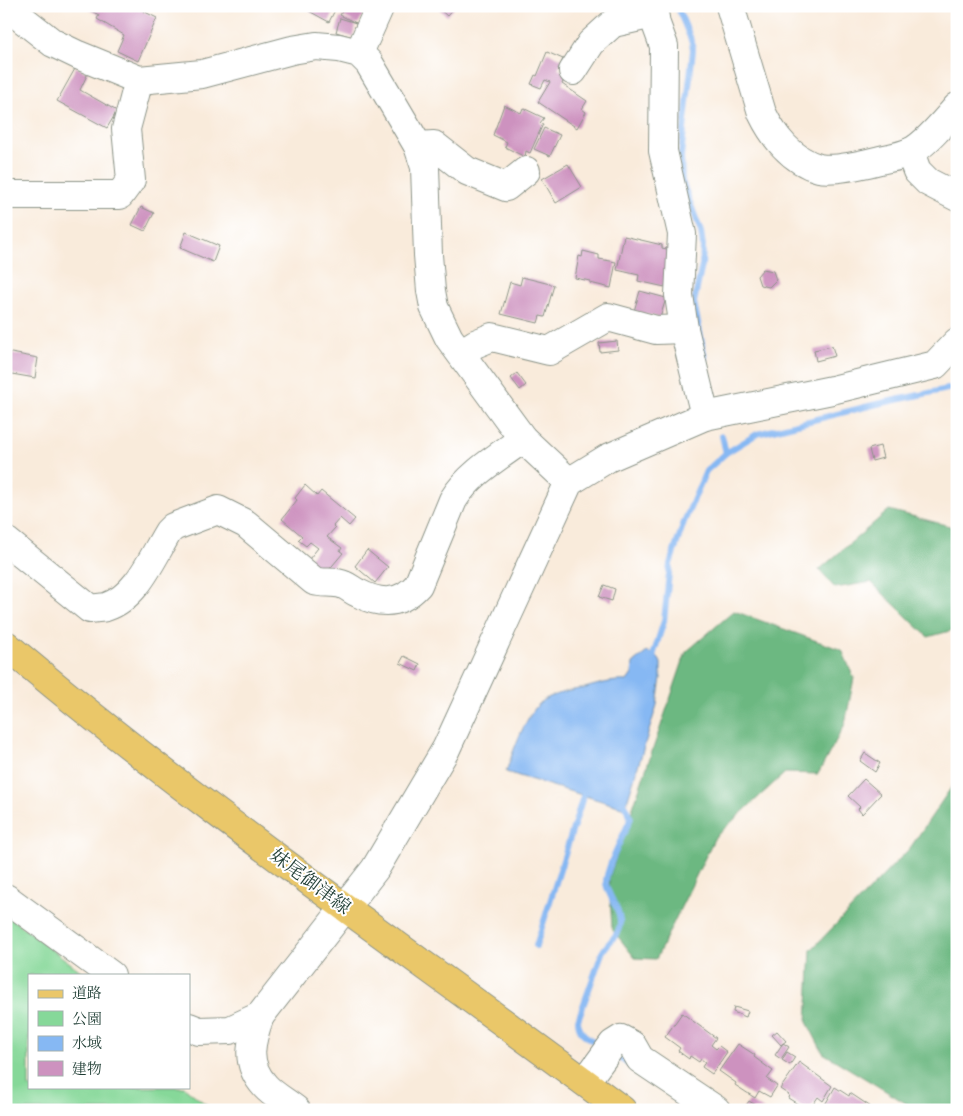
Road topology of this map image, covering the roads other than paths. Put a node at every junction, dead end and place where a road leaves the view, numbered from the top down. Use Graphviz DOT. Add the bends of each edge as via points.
graph roads {
  1 [pos="6,6"];
  2 [pos="380,6"];
  3 [pos="730,6"];
  4 [pos="653,10"];
  5 [pos="359,53"];
  6 [pos="574,71"];
  7 [pos="139,80"];
  8 [pos="957,107"];
  9 [pos="418,146"];
  10 [pos="910,152"];
  11 [pos="526,171"];
  12 [pos="6,195"];
  13 [pos="957,197"];
  14 [pos="684,329"];
  15 [pos="461,353"];
  16 [pos="952,356"];
  17 [pos="705,416"];
  18 [pos="523,439"];
  19 [pos="569,482"];
  20 [pos="6,541"];
  21 [pos="6,645"];
  22 [pos="6,898"];
  23 [pos="344,908"];
  24 [pos="110,974"];
  25 [pos="260,1016"];
  26 [pos="190,1027"];
  27 [pos="585,1082"];
  28 [pos="296,1110"];
  29 [pos="622,1110"];
  30 [pos="716,1110"];
  1 -- 7 [label="street" via="53,43"];
  2 -- 5 [label="street"];
  3 -- 10 [label="street" via="762,113 770,130 798,158 818,168 832,168 860,165"];
  4 -- 6 [label="street" via="614,23 591,43"];
  4 -- 14 [label="street" via="664,46 663,151 682,234 679,295"];
  5 -- 7 [label="street" via="316,46 202,74"];
  5 -- 9 [label="street" via="369,63"];
  7 -- 12 [label="street" via="126,129 131,180 120,195"];
  8 -- 10 [label="street"];
  9 -- 11 [label="street" via="434,145 467,171 506,187"];
  9 -- 15 [label="street" via="425,167 427,246 434,307"];
  10 -- 13 [label="street" via="917,171 928,182"];
  14 -- 15 [label="street" via="656,330 608,317 549,351 492,337"];
  14 -- 17 [label="street"];
  15 -- 18 [label="street"];
  16 -- 17 [label="street" via="935,365"];
  17 -- 19 [label="street" via="608,458"];
  18 -- 19 [label="street"];
  18 -- 20 [label="street" via="459,489 418,586 411,594 393,602 359,594 344,584 314,581 246,524 218,510 173,527 137,583 120,599 105,607 90,609"];
  19 -- 23 [label="street" via="441,757 381,860"];
  21 -- 23 [label="main road, 妹尾御津線" via="59,690"];
  22 -- 24 [label="street"];
  23 -- 25 [label="street"];
  23 -- 27 [label="main road, 妹尾御津線"];
  25 -- 26 [label="street" via="230,1030 199,1031"];
  25 -- 28 [label="street" via="250,1053 254,1069 265,1086"];
  27 -- 29 [label="main road, 妹尾御津線"];
  27 -- 30 [label="street" via="607,1051 621,1040 632,1045 640,1059"];
}
